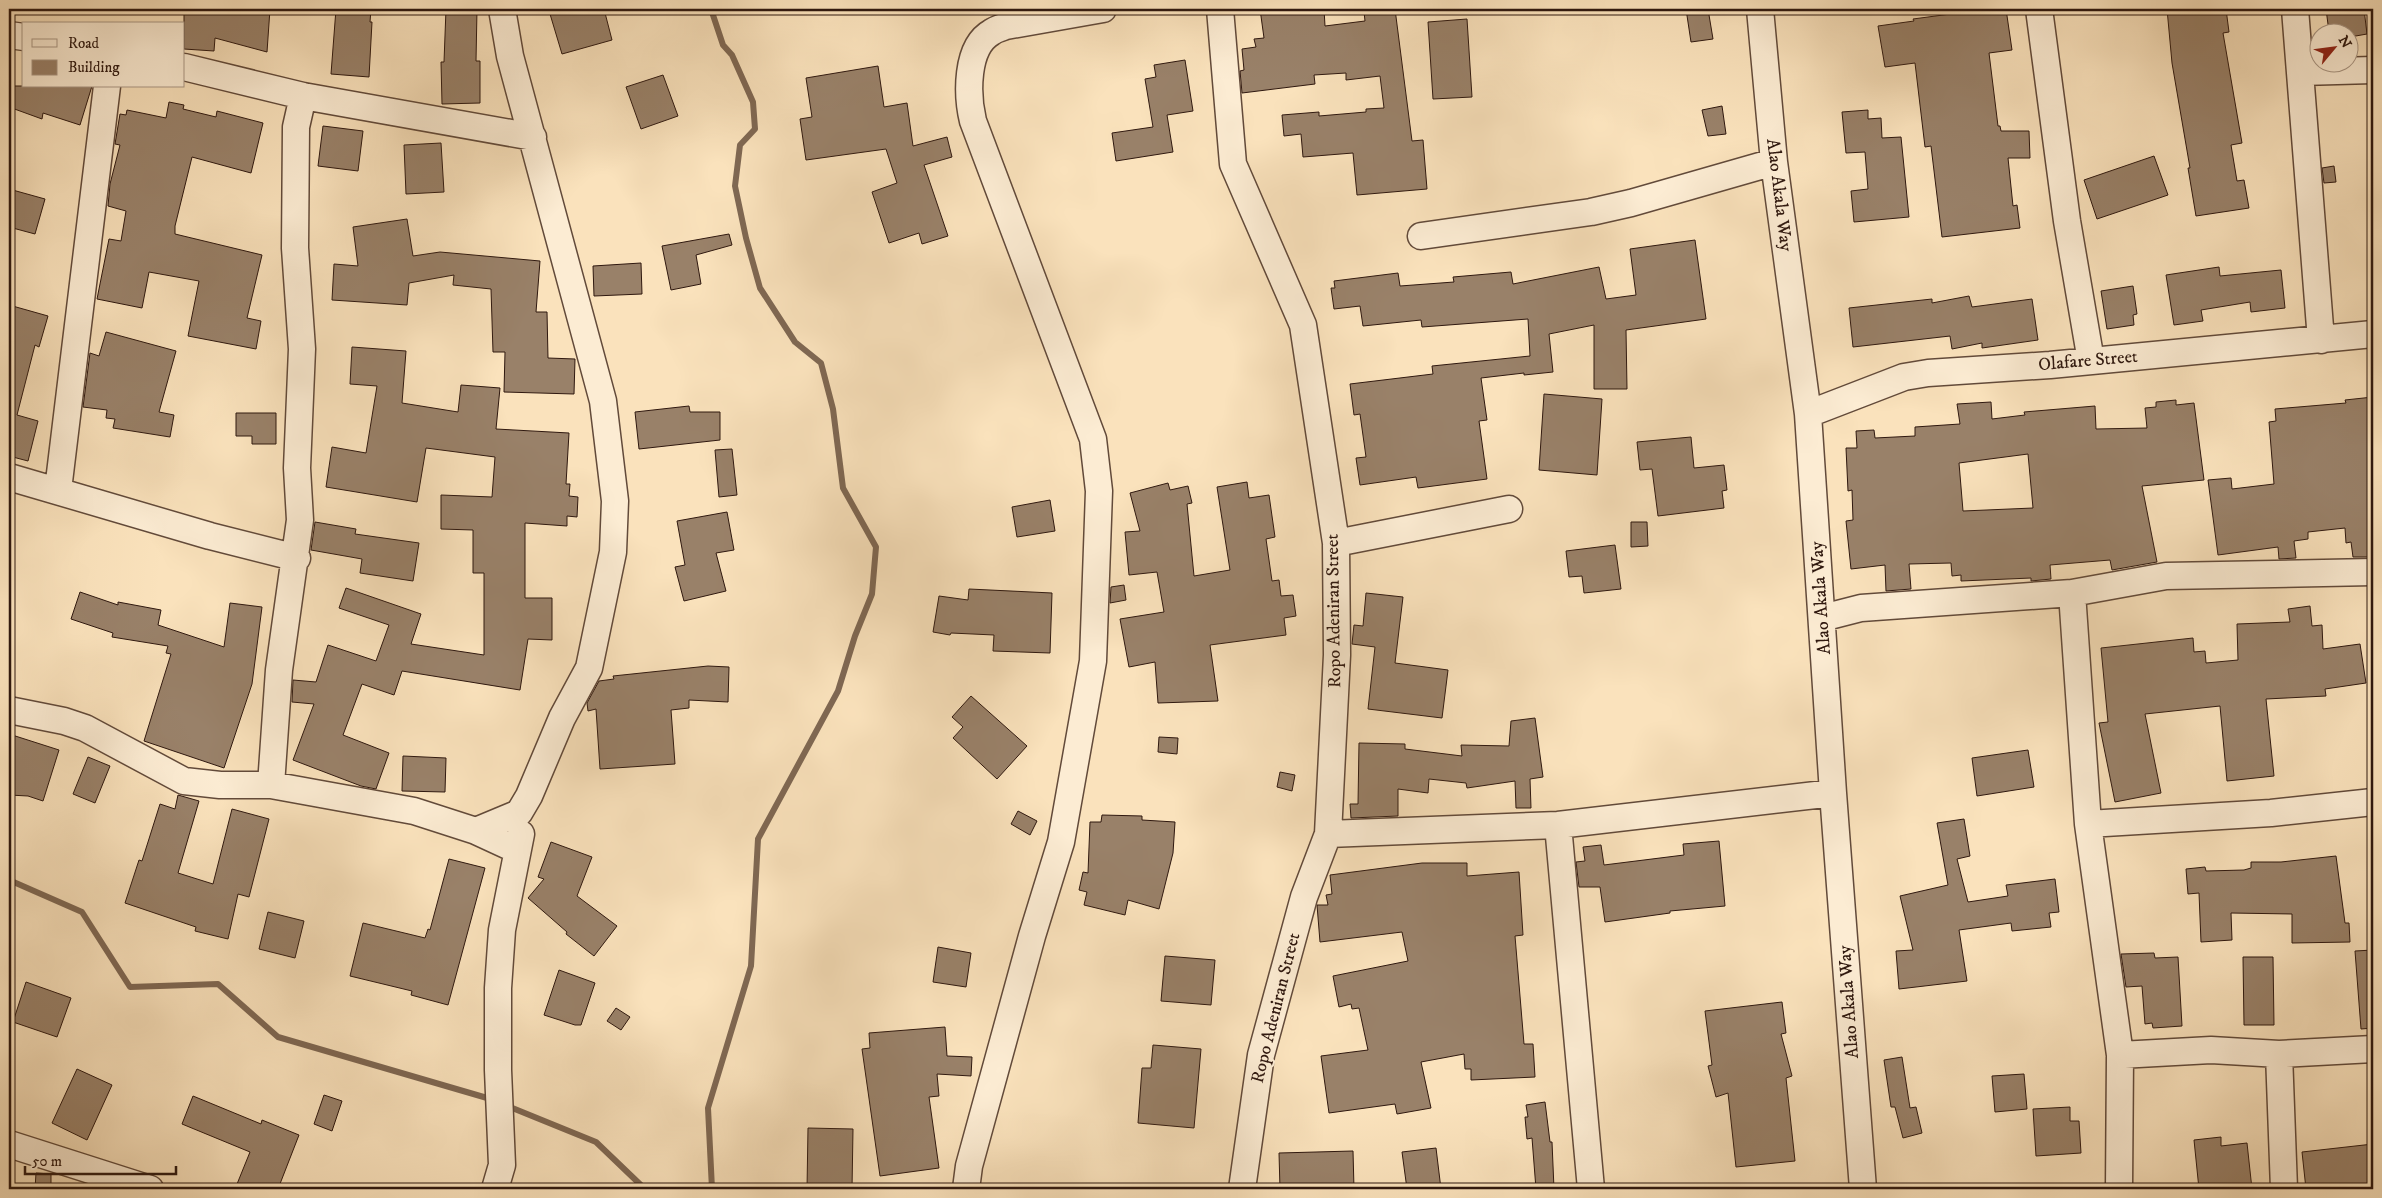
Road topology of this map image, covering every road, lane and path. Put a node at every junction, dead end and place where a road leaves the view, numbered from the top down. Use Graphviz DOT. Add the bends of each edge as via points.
graph roads {
  1 [pos="502,9"];
  2 [pos="1103,9"];
  3 [pos="1220,9"];
  4 [pos="1760,9"];
  5 [pos="2039,9"];
  6 [pos="2295,9"];
  7 [pos="9,35"];
  8 [pos="22,37"];
  9 [pos="185,67"];
  10 [pos="2373,70"];
  11 [pos="2301,72"];
  12 [pos="107,88"];
  13 [pos="303,96"];
  14 [pos="533,138"];
  15 [pos="1774,162"];
  16 [pos="1421,236"];
  17 [pos="2373,334"];
  18 [pos="2321,340"];
  19 [pos="2091,361"];
  20 [pos="1808,414"];
  21 [pos="9,476"];
  22 [pos="58,490"];
  23 [pos="1509,510"];
  24 [pos="1336,543"];
  25 [pos="297,554"];
  26 [pos="2373,572"];
  27 [pos="2072,593"];
  28 [pos="1822,618"];
  29 [pos="9,710"];
  30 [pos="271,785"];
  31 [pos="1833,794"];
  32 [pos="529,796"];
  33 [pos="2373,802"];
  34 [pos="2088,824"];
  35 [pos="1558,825"];
  36 [pos="476,831"];
  37 [pos="1328,834"];
  38 [pos="518,850"];
  39 [pos="2373,1049"];
  40 [pos="2279,1054"];
  41 [pos="2120,1055"];
  42 [pos="9,1144"];
  43 [pos="150,1189"];
  44 [pos="495,1189"];
  45 [pos="966,1189"];
  46 [pos="1242,1189"];
  47 [pos="1591,1189"];
  48 [pos="1863,1189"];
  49 [pos="2119,1189"];
  50 [pos="2284,1189"];
  1 -- 14 [label="street" via="510,56"];
  2 -- 45 [label="street" via="1006,26 991,32 977,50 968,83 973,121 1092,439 1099,491 1093,661 1061,842 969,1166"];
  3 -- 24 [label="street, Ropo Adeniran Street" via="1233,164 1303,325"];
  4 -- 15 [label="street, Alao Akala Way"];
  5 -- 19 [label="street" via="2066,221"];
  6 -- 11 [label="street"];
  7 -- 8 [label="street"];
  9 -- 13 [label="street"];
  10 -- 11 [label="street"];
  11 -- 18 [label="street"];
  12 -- 22 [label="street"];
  13 -- 14 [label="street"];
  13 -- 25 [label="street" via="296,127 295,248 302,349"];
  14 -- 32 [label="street" via="603,401 615,501 613,552 589,668 562,718"];
  15 -- 16 [label="street" via="1591,212"];
  15 -- 20 [label="street, Alao Akala Way"];
  17 -- 18 [label="street, Olafare Street"];
  18 -- 19 [label="street, Olafare Street"];
  19 -- 20 [label="street, Olafare Street" via="1904,377"];
  20 -- 28 [label="street, Alao Akala Way"];
  21 -- 22 [label="street"];
  22 -- 25 [label="street" via="210,536"];
  23 -- 24 [label="street"];
  24 -- 37 [label="street, Ropo Adeniran Street" via="1337,655"];
  25 -- 30 [label="street" via="279,670"];
  26 -- 27 [label="street" via="2166,576"];
  27 -- 28 [label="street" via="1861,608"];
  27 -- 34 [label="street"];
  28 -- 31 [label="street, Alao Akala Way"];
  29 -- 30 [label="street" via="85,728 184,781"];
  30 -- 36 [label="street" via="414,811"];
  31 -- 35 [label="street"];
  31 -- 48 [label="street, Alao Akala Way"];
  32 -- 36 [label="street" via="519,813"];
  32 -- 38 [label="street"];
  33 -- 34 [label="street" via="2272,813"];
  34 -- 41 [label="street"];
  35 -- 37 [label="street"];
  35 -- 47 [label="street"];
  36 -- 38 [label="street"];
  37 -- 46 [label="street, Ropo Adeniran Street" via="1304,896 1261,1055"];
  38 -- 44 [label="street" via="502,930 498,988 502,1165"];
  39 -- 40 [label="street"];
  40 -- 41 [label="street" via="2211,1050"];
  40 -- 50 [label="street"];
  41 -- 49 [label="street"];
  42 -- 43 [label="street"];
}
